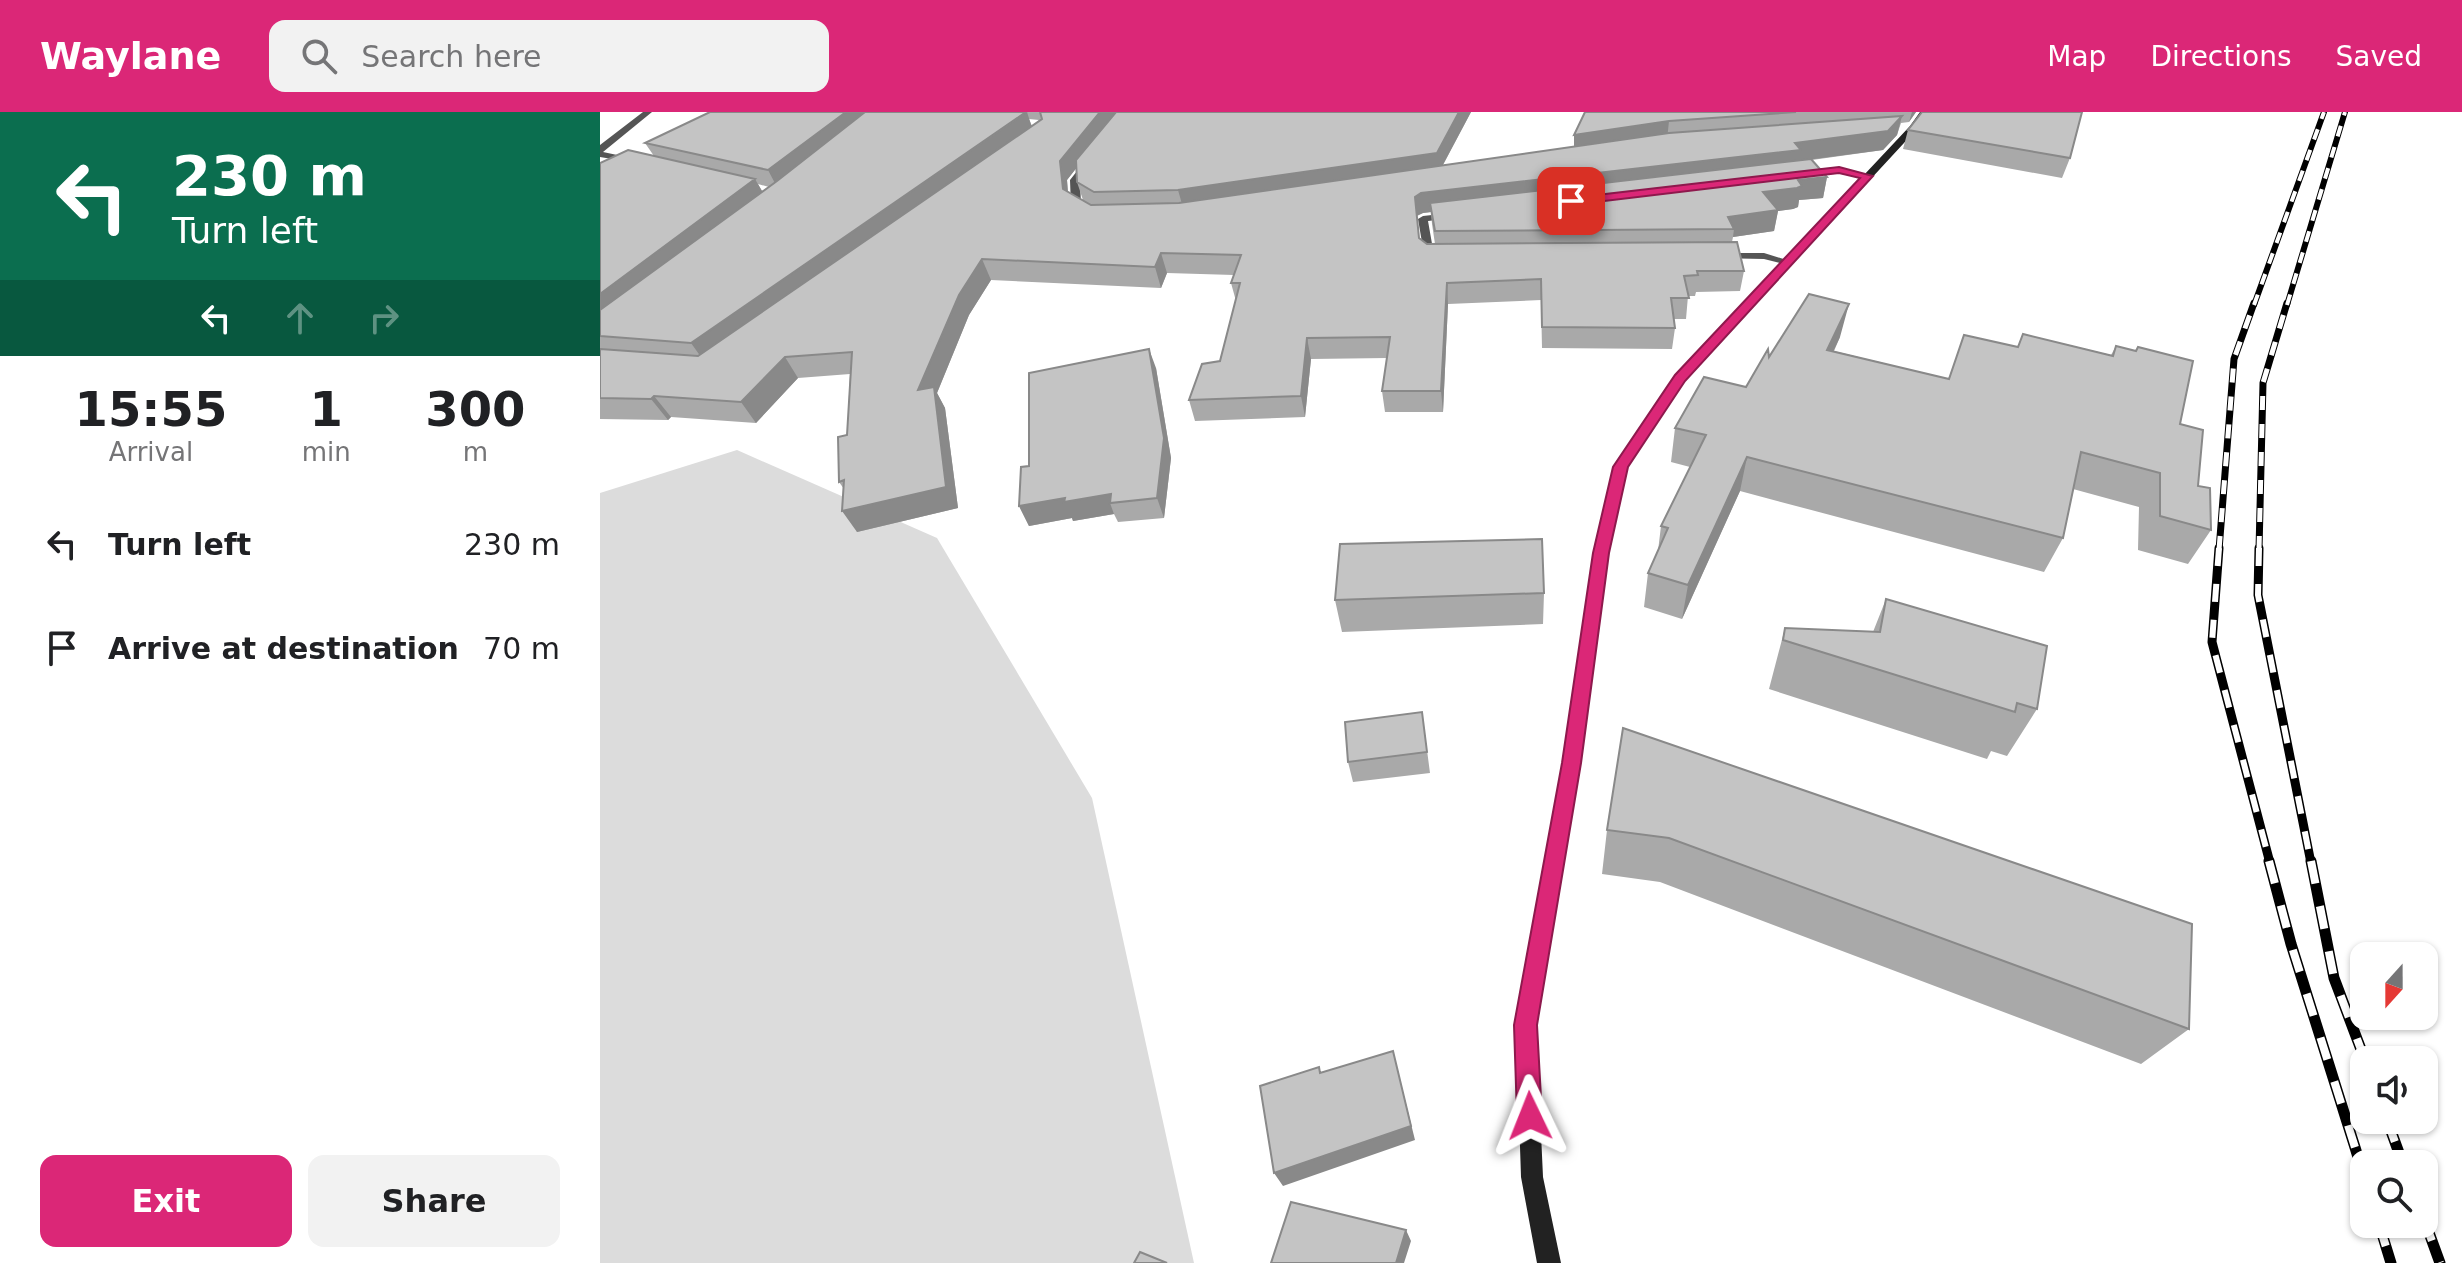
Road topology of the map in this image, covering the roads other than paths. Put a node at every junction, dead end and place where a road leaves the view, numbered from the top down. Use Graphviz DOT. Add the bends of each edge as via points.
graph roads {
  1 [pos="648,112"];
  2 [pos="1924,112"];
  3 [pos="600,152"];
  4 [pos="1093,157"];
  5 [pos="646,164"];
  6 [pos="1793,175"];
  7 [pos="1868,176"];
  8 [pos="1469,214"];
  9 [pos="1098,219"];
  10 [pos="1700,256"];
  11 [pos="1445,258"];
  12 [pos="1788,262"];
  13 [pos="1549,1263"];
  1 -- 3 [label="street"];
  2 -- 7 [label="main road"];
  3 -- 5 [label="street"];
  4 -- 9 [label="street" via="1075,180 1076,206"];
  6 -- 7 [label="street" via="1839,170"];
  7 -- 12 [label="main road"];
  8 -- 11 [label="street" via="1423,219 1429,258"];
  10 -- 12 [label="street" via="1764,256"];
  12 -- 13 [label="main road" via="1680,378 1621,467 1601,553 1526,1025 1532,1177"];
}
